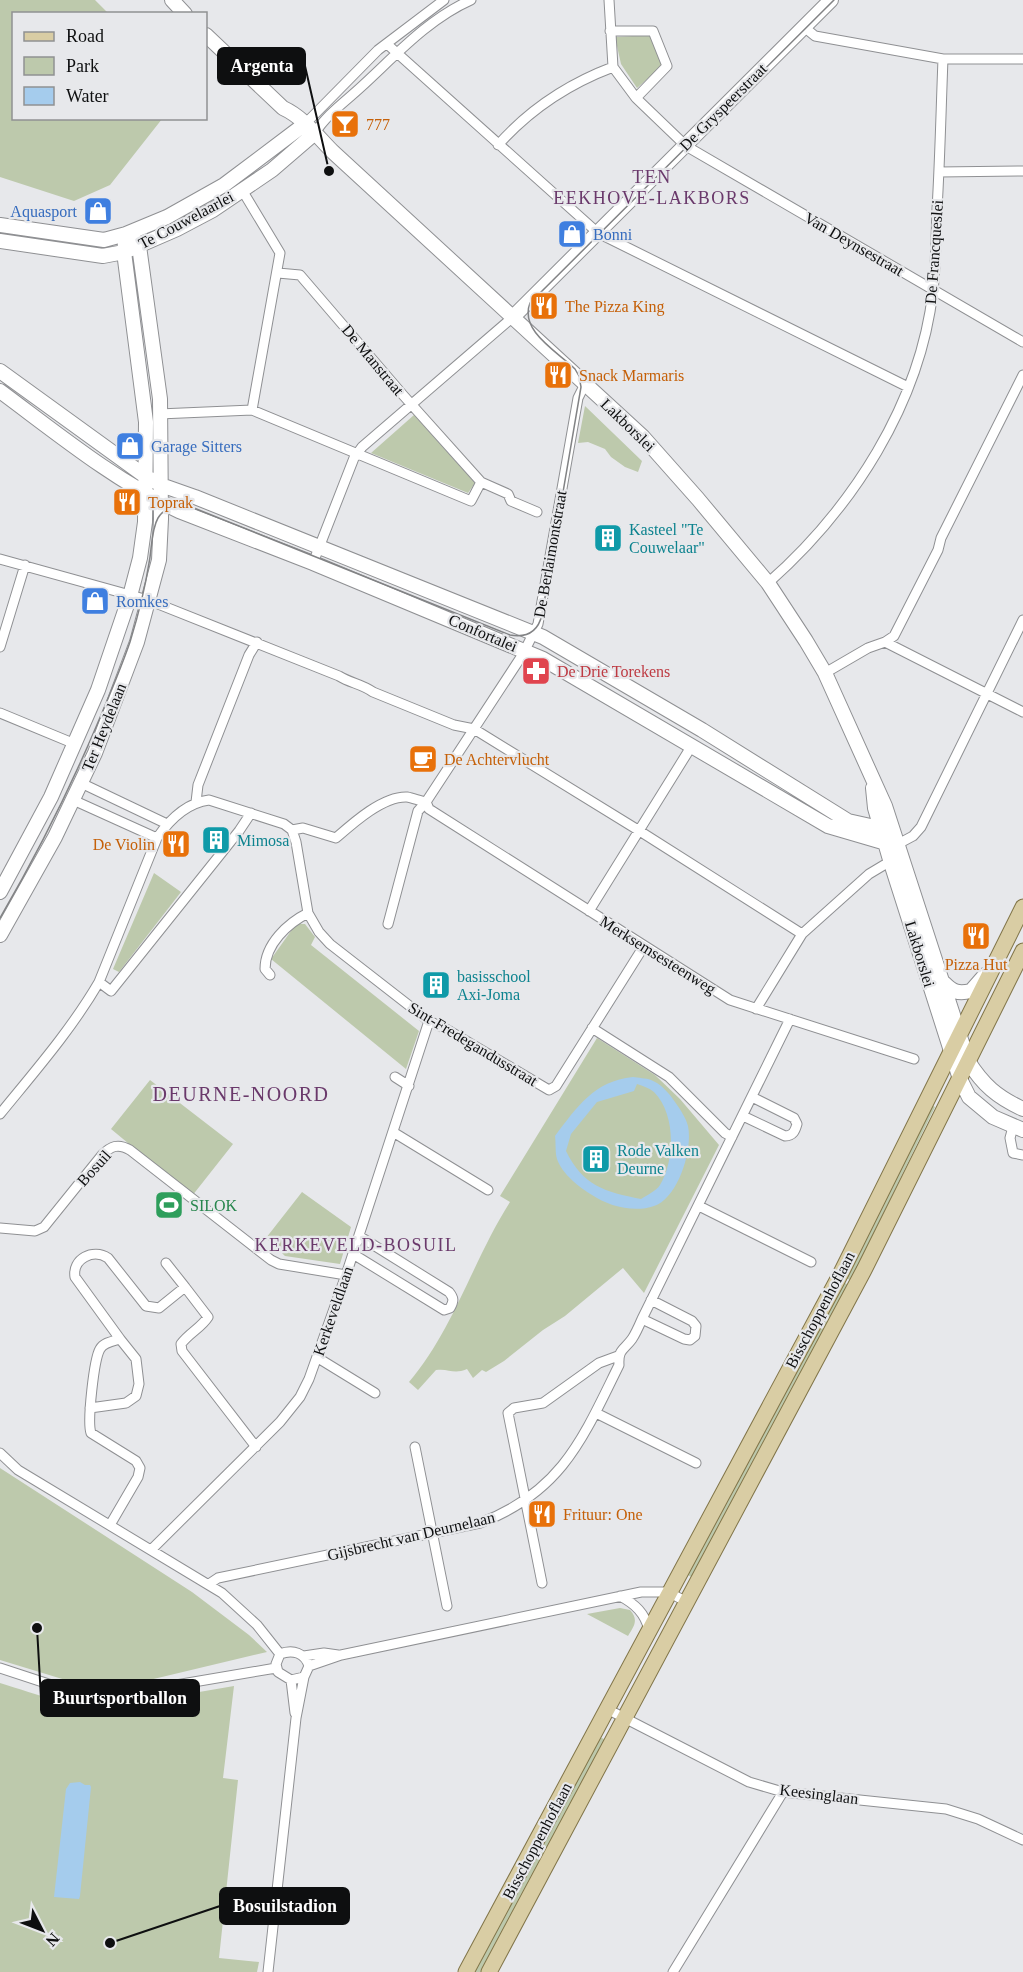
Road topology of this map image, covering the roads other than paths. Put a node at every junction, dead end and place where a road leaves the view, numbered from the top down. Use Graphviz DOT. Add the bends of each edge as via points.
graph roads {
  1 [pos="172,0"];
  2 [pos="444,0"];
  3 [pos="468,0"];
  4 [pos="609,0"];
  5 [pos="831,0"];
  6 [pos="183,12"];
  7 [pos="804,27"];
  8 [pos="610,31"];
  9 [pos="207,36"];
  10 [pos="387,44"];
  11 [pos="398,53"];
  12 [pos="944,58"];
  13 [pos="1023,59"];
  14 [pos="613,68"];
  15 [pos="330,97"];
  16 [pos="636,98"];
  17 [pos="339,106"];
  18 [pos="307,131"];
  19 [pos="280,144"];
  20 [pos="498,145"];
  21 [pos="685,145"];
  22 [pos="290,154"];
  23 [pos="1023,171"];
  24 [pos="939,172"];
  25 [pos="242,190"];
  26 [pos="0,225"];
  27 [pos="596,232"];
  28 [pos="128,233"];
  29 [pos="0,241"];
  30 [pos="139,246"];
  31 [pos="124,252"];
  32 [pos="278,273"];
  33 [pos="933,290"];
  34 [pos="513,317"];
  35 [pos="1023,342"];
  36 [pos="0,371"];
  37 [pos="1023,375"];
  38 [pos="585,384"];
  39 [pos="908,387"];
  40 [pos="0,391"];
  41 [pos="1014,393"];
  42 [pos="1023,398"];
  43 [pos="411,405"];
  44 [pos="252,410"];
  45 [pos="159,414"];
  46 [pos="358,453"];
  47 [pos="145,476"];
  48 [pos="481,482"];
  49 [pos="161,485"];
  50 [pos="144,493"];
  51 [pos="160,502"];
  52 [pos="537,512"];
  53 [pos="319,548"];
  54 [pos="0,559"];
  55 [pos="313,563"];
  56 [pos="25,565"];
  57 [pos="770,580"];
  58 [pos="130,596"];
  59 [pos="148,600"];
  60 [pos="1023,620"];
  61 [pos="534,633"];
  62 [pos="257,642"];
  63 [pos="885,642"];
  64 [pos="0,647"];
  65 [pos="524,651"];
  66 [pos="827,671"];
  67 [pos="986,693"];
  68 [pos="1023,712"];
  69 [pos="0,713"];
  70 [pos="474,729"];
  71 [pos="75,744"];
  72 [pos="691,747"];
  73 [pos="81,783"];
  74 [pos="73,800"];
  75 [pos="196,802"];
  76 [pos="426,802"];
  77 [pos="251,813"];
  78 [pos="166,824"];
  79 [pos="842,824"];
  80 [pos="292,830"];
  81 [pos="638,830"];
  82 [pos="890,837"];
  83 [pos="157,838"];
  84 [pos="891,863"];
  85 [pos="0,891"];
  86 [pos="1023,907"];
  87 [pos="589,910"];
  88 [pos="308,913"];
  89 [pos="388,924"];
  90 [pos="802,934"];
  91 [pos="0,935"];
  92 [pos="644,946"];
  93 [pos="1023,951"];
  94 [pos="928,956"];
  95 [pos="993,967"];
  96 [pos="270,975"];
  97 [pos="99,982"];
  98 [pos="944,983"];
  99 [pos="756,1009"];
  100 [pos="790,1019"];
  101 [pos="429,1022"];
  102 [pos="592,1028"];
  103 [pos="959,1033"];
  104 [pos="951,1050"];
  105 [pos="914,1059"];
  106 [pos="968,1061"];
  107 [pos="395,1077"];
  108 [pos="960,1079"];
  109 [pos="409,1086"];
  110 [pos="752,1097"];
  111 [pos="1022,1106"];
  112 [pos="0,1114"];
  113 [pos="743,1116"];
  114 [pos="1018,1128"];
  115 [pos="393,1131"];
  116 [pos="732,1137"];
  117 [pos="1023,1155"];
  118 [pos="488,1190"];
  119 [pos="699,1206"];
  120 [pos="0,1228"];
  121 [pos="359,1236"];
  122 [pos="353,1254"];
  123 [pos="166,1263"];
  124 [pos="811,1263"];
  125 [pos="346,1275"];
  126 [pos="185,1287"];
  127 [pos="651,1300"];
  128 [pos="642,1320"];
  129 [pos="120,1339"];
  130 [pos="618,1356"];
  131 [pos="318,1358"];
  132 [pos="375,1393"];
  133 [pos="90,1408"];
  134 [pos="596,1413"];
  135 [pos="416,1446"];
  136 [pos="256,1447"];
  137 [pos="0,1453"];
  138 [pos="696,1463"];
  139 [pos="526,1501"];
  140 [pos="110,1524"];
  141 [pos="433,1534"];
  142 [pos="152,1550"];
  143 [pos="542,1583"];
  144 [pos="208,1584"];
  145 [pos="668,1592"];
  146 [pos="620,1596"];
  147 [pos="687,1602"];
  148 [pos="447,1605"];
  149 [pos="649,1630"];
  150 [pos="280,1654"];
  151 [pos="341,1655"];
  152 [pos="304,1656"];
  153 [pos="309,1666"];
  154 [pos="0,1668"];
  155 [pos="276,1668"];
  156 [pos="304,1677"];
  157 [pos="291,1680"];
  158 [pos="607,1709"];
  159 [pos="625,1717"];
  160 [pos="296,1718"];
  161 [pos="783,1792"];
  162 [pos="1023,1840"];
  163 [pos="268,1972"];
  164 [pos="466,1972"];
  165 [pos="489,1972"];
  166 [pos="673,1972"];
  1 -- 6 [label="street"];
  2 -- 10 [label="street"];
  3 -- 11 [label="street"];
  4 -- 8 [label="street"];
  5 -- 7 [label="street, De Gryspeerstraat"];
  7 -- 12 [label="street" via="814,36"];
  7 -- 21 [label="street, De Gryspeerstraat"];
  8 -- 14 [label="street"];
  8 -- 16 [label="street" via="653,31 667,66"];
  9 -- 18 [label="street, Lakborslei"];
  10 -- 11 [label="street"];
  10 -- 15 [label="street"];
  11 -- 17 [label="street"];
  11 -- 20 [label="street"];
  12 -- 13 [label="street"];
  12 -- 24 [label="street, De Francqueslei"];
  14 -- 16 [label="street, Van Deynsestraat"];
  14 -- 20 [label="street" via="564,89 535,109"];
  15 -- 17 [label="street" via="332,105"];
  15 -- 18 [label="street"];
  16 -- 21 [label="street, Van Deynsestraat"];
  17 -- 18 [label="street"];
  18 -- 19 [label="street, Te Couwelaarlei"];
  18 -- 22 [label="street, Te Couwelaarlei"];
  18 -- 34 [label="street, Lakborslei"];
  19 -- 22 [label="street"];
  19 -- 28 [label="street, Te Couwelaarlei" via="224,185 167,217"];
  20 -- 27 [label="street"];
  21 -- 27 [label="street, De Gryspeerstraat"];
  21 -- 33 [label="street, Van Deynsestraat"];
  22 -- 25 [label="street, Te Couwelaarlei"];
  23 -- 24 [label="street"];
  24 -- 33 [label="street, De Francqueslei"];
  25 -- 30 [label="street, Te Couwelaarlei" via="213,210"];
  25 -- 32 [label="street" via="280,253"];
  26 -- 28 [label="street, Te Couwelaarlei" via="104,240"];
  27 -- 34 [label="street, De Gryspeerstraat"];
  27 -- 39 [label="street"];
  28 -- 30 [label="street"];
  28 -- 31 [label="street, Ter Heydelaan"];
  29 -- 31 [label="street, Te Couwelaarlei" via="103,256"];
  30 -- 31 [label="street, Te Couwelaarlei"];
  30 -- 45 [label="street, Ter Heydelaan"];
  31 -- 47 [label="street, Ter Heydelaan" via="146,422"];
  32 -- 43 [label="street, De Manstraat" via="300,275"];
  32 -- 44 [label="street"];
  33 -- 35 [label="street, Van Deynsestraat"];
  33 -- 39 [label="street, De Francqueslei" via="924,339"];
  34 -- 38 [label="street, Lakborslei"];
  34 -- 43 [label="street"];
  36 -- 47 [label="street"];
  37 -- 41 [label="street"];
  38 -- 57 [label="street, Lakborslei" via="643,437"];
  38 -- 61 [label="street, De Berlaimontstraat" via="578,398"];
  39 -- 57 [label="street, De Francqueslei" via="852,490 819,531"];
  40 -- 50 [label="street"];
  41 -- 42 [label="street"];
  41 -- 63 [label="street" via="899,627"];
  43 -- 46 [label="street"];
  43 -- 48 [label="street, De Manstraat"];
  44 -- 45 [label="street"];
  44 -- 46 [label="street"];
  45 -- 49 [label="street, Ter Heydelaan"];
  46 -- 48 [label="street" via="471,501"];
  46 -- 53 [label="street"];
  47 -- 49 [label="street"];
  47 -- 50 [label="street, Ter Heydelaan"];
  48 -- 52 [label="street, De Manstraat"];
  49 -- 51 [label="street, Ter Heydelaan"];
  49 -- 53 [label="street, Confortalei"];
  50 -- 51 [label="street"];
  50 -- 58 [label="street, Ter Heydelaan" via="143,541"];
  51 -- 55 [label="street, Confortalei"];
  51 -- 59 [label="street, Ter Heydelaan" via="159,560"];
  53 -- 55 [label="street"];
  53 -- 61 [label="street, Confortalei"];
  54 -- 56 [label="street"];
  55 -- 65 [label="street, Confortalei"];
  56 -- 58 [label="street"];
  56 -- 64 [label="street"];
  57 -- 66 [label="street, Lakborslei"];
  58 -- 59 [label="street"];
  58 -- 71 [label="street, Ter Heydelaan"];
  59 -- 62 [label="street"];
  59 -- 73 [label="street, Ter Heydelaan" via="137,642"];
  60 -- 67 [label="street"];
  61 -- 65 [label="street, De Berlaimontstraat"];
  61 -- 79 [label="street, Confortalei" via="702,730"];
  62 -- 70 [label="street" via="454,725"];
  62 -- 75 [label="street" via="198,785"];
  63 -- 66 [label="street"];
  63 -- 67 [label="street"];
  65 -- 70 [label="street, De Berlaimontstraat"];
  65 -- 72 [label="street, Confortalei"];
  66 -- 82 [label="street, Lakborslei" via="871,774 875,808"];
  67 -- 68 [label="street"];
  67 -- 82 [label="street" via="921,827 913,836"];
  69 -- 71 [label="street"];
  70 -- 76 [label="street, De Berlaimontstraat"];
  70 -- 81 [label="street"];
  71 -- 85 [label="street, Ter Heydelaan"];
  72 -- 79 [label="street, Confortalei" via="828,826"];
  72 -- 81 [label="street"];
  73 -- 74 [label="street, Ter Heydelaan"];
  73 -- 78 [label="street"];
  74 -- 83 [label="street"];
  74 -- 91 [label="street, Ter Heydelaan"];
  75 -- 77 [label="street" via="219,802"];
  75 -- 78 [label="street"];
  76 -- 80 [label="street" via="406,797 391,801 368,811 336,838 303,828"];
  76 -- 87 [label="street, Merksemsesteenweg" via="429,809"];
  76 -- 89 [label="street, De Berlaimontstraat" via="418,811"];
  77 -- 80 [label="street"];
  77 -- 97 [label="street" via="111,991"];
  78 -- 83 [label="street"];
  79 -- 82 [label="street, Confortalei" via="860,824"];
  80 -- 88 [label="street, Sint-Fredegandusstraat"];
  81 -- 87 [label="street"];
  81 -- 90 [label="street"];
  82 -- 84 [label="street, Lakborslei"];
  82 -- 94 [label="street, Lakborslei"];
  83 -- 97 [label="street"];
  84 -- 90 [label="street" via="869,874"];
  84 -- 94 [label="street, Lakborslei"];
  86 -- 95 [label="main road, Bisschoppenhoflaan"];
  87 -- 92 [label="street, Merksemsesteenweg"];
  88 -- 96 [label="street" via="288,926 267,952 265,969"];
  88 -- 101 [label="street, Sint-Fredegandusstraat" via="330,944"];
  90 -- 99 [label="street"];
  92 -- 99 [label="street, Merksemsesteenweg" via="730,1000"];
  92 -- 102 [label="street, Sint-Fredegandusstraat"];
  93 -- 106 [label="main road, Bisschoppenhoflaan"];
  94 -- 98 [label="street, Lakborslei"];
  94 -- 104 [label="street, Lakborslei"];
  95 -- 98 [label="street, Lakborslei" via="970,991 957,993"];
  95 -- 103 [label="main road, Bisschoppenhoflaan"];
  97 -- 112 [label="street" via="75,1021"];
  98 -- 103 [label="street, Lakborslei"];
  99 -- 100 [label="street, Merksemsesteenweg"];
  100 -- 105 [label="street, Merksemsesteenweg"];
  100 -- 110 [label="street, Gijsbrecht van Deurnelaan"];
  101 -- 102 [label="street, Sint-Fredegandusstraat" via="549,1090 556,1086"];
  101 -- 109 [label="street, Kerkeveldlaan"];
  102 -- 116 [label="street" via="661,1070"];
  103 -- 104 [label="main road, Bisschoppenhoflaan"];
  103 -- 106 [label="street"];
  104 -- 108 [label="street, Lakborslei"];
  104 -- 145 [label="main road, Bisschoppenhoflaan" via="839,1277"];
  106 -- 108 [label="main road, Bisschoppenhoflaan"];
  106 -- 111 [label="street" via="983,1083"];
  107 -- 109 [label="street"];
  108 -- 114 [label="street" via="969,1097 993,1117"];
  108 -- 147 [label="main road, Bisschoppenhoflaan" via="864,1270"];
  109 -- 115 [label="street, Kerkeveldlaan"];
  110 -- 113 [label="street, Gijsbrecht van Deurnelaan"];
  110 -- 113 [label="street" via="794,1118 795,1131 785,1136"];
  113 -- 116 [label="street, Gijsbrecht van Deurnelaan"];
  114 -- 117 [label="street" via="1010,1138 1013,1153"];
  115 -- 118 [label="street"];
  115 -- 121 [label="street, Kerkeveldlaan"];
  116 -- 119 [label="street, Gijsbrecht van Deurnelaan"];
  119 -- 124 [label="street"];
  119 -- 127 [label="street, Gijsbrecht van Deurnelaan"];
  120 -- 125 [label="street, Bosuil" via="35,1232 44,1227 102,1155 117,1145 130,1150 271,1260"];
  121 -- 122 [label="street, Kerkeveldlaan"];
  121 -- 122 [label="street" via="448,1292 453,1303 444,1310"];
  122 -- 125 [label="street, Kerkeveldlaan"];
  123 -- 126 [label="street"];
  125 -- 131 [label="street, Kerkeveldlaan"];
  126 -- 129 [label="street" via="159,1308 146,1306 103,1255 80,1259 75,1277"];
  126 -- 136 [label="street" via="208,1317 186,1337 181,1344 182,1352"];
  127 -- 128 [label="street, Gijsbrecht van Deurnelaan"];
  127 -- 128 [label="street" via="692,1321 695,1336 684,1339"];
  128 -- 130 [label="street, Gijsbrecht van Deurnelaan"];
  129 -- 133 [label="street" via="99,1350"];
  129 -- 133 [label="street" via="136,1359 136,1396 126,1403"];
  130 -- 134 [label="street, Gijsbrecht van Deurnelaan" via="619,1365"];
  130 -- 139 [label="street" via="598,1363 543,1403 514,1408 508,1413"];
  131 -- 132 [label="street"];
  131 -- 136 [label="street, Kerkeveldlaan" via="300,1396"];
  133 -- 140 [label="street" via="90,1433 143,1468"];
  134 -- 138 [label="street"];
  134 -- 139 [label="street, Gijsbrecht van Deurnelaan" via="565,1463"];
  135 -- 141 [label="street"];
  136 -- 142 [label="street, Kerkeveldlaan"];
  137 -- 140 [label="street" via="18,1470"];
  139 -- 141 [label="street, Gijsbrecht van Deurnelaan" via="480,1523"];
  139 -- 143 [label="street"];
  140 -- 142 [label="street"];
  141 -- 144 [label="street, Gijsbrecht van Deurnelaan" via="218,1578"];
  141 -- 148 [label="street"];
  142 -- 144 [label="street"];
  144 -- 150 [label="street" via="244,1612"];
  145 -- 146 [label="street"];
  145 -- 147 [label="street"];
  145 -- 149 [label="main road, Bisschoppenhoflaan"];
  146 -- 149 [label="street" via="641,1611"];
  146 -- 151 [label="street"];
  147 -- 159 [label="main road, Bisschoppenhoflaan"];
  149 -- 158 [label="main road, Bisschoppenhoflaan"];
  150 -- 152 [label="street" via="289,1651"];
  150 -- 155 [label="street"];
  151 -- 152 [label="street"];
  151 -- 153 [label="street"];
  152 -- 153 [label="street"];
  153 -- 156 [label="street"];
  154 -- 155 [label="street" via="76,1693 123,1694"];
  155 -- 157 [label="street"];
  156 -- 157 [label="street"];
  156 -- 160 [label="street"];
  157 -- 160 [label="street"];
  158 -- 159 [label="street"];
  158 -- 164 [label="main road, Bisschoppenhoflaan"];
  159 -- 161 [label="street, Keesinglaan" via="749,1782"];
  159 -- 165 [label="main road, Bisschoppenhoflaan"];
  160 -- 163 [label="street"];
  161 -- 162 [label="street, Keesinglaan" via="946,1809"];
  161 -- 166 [label="street"];
}
